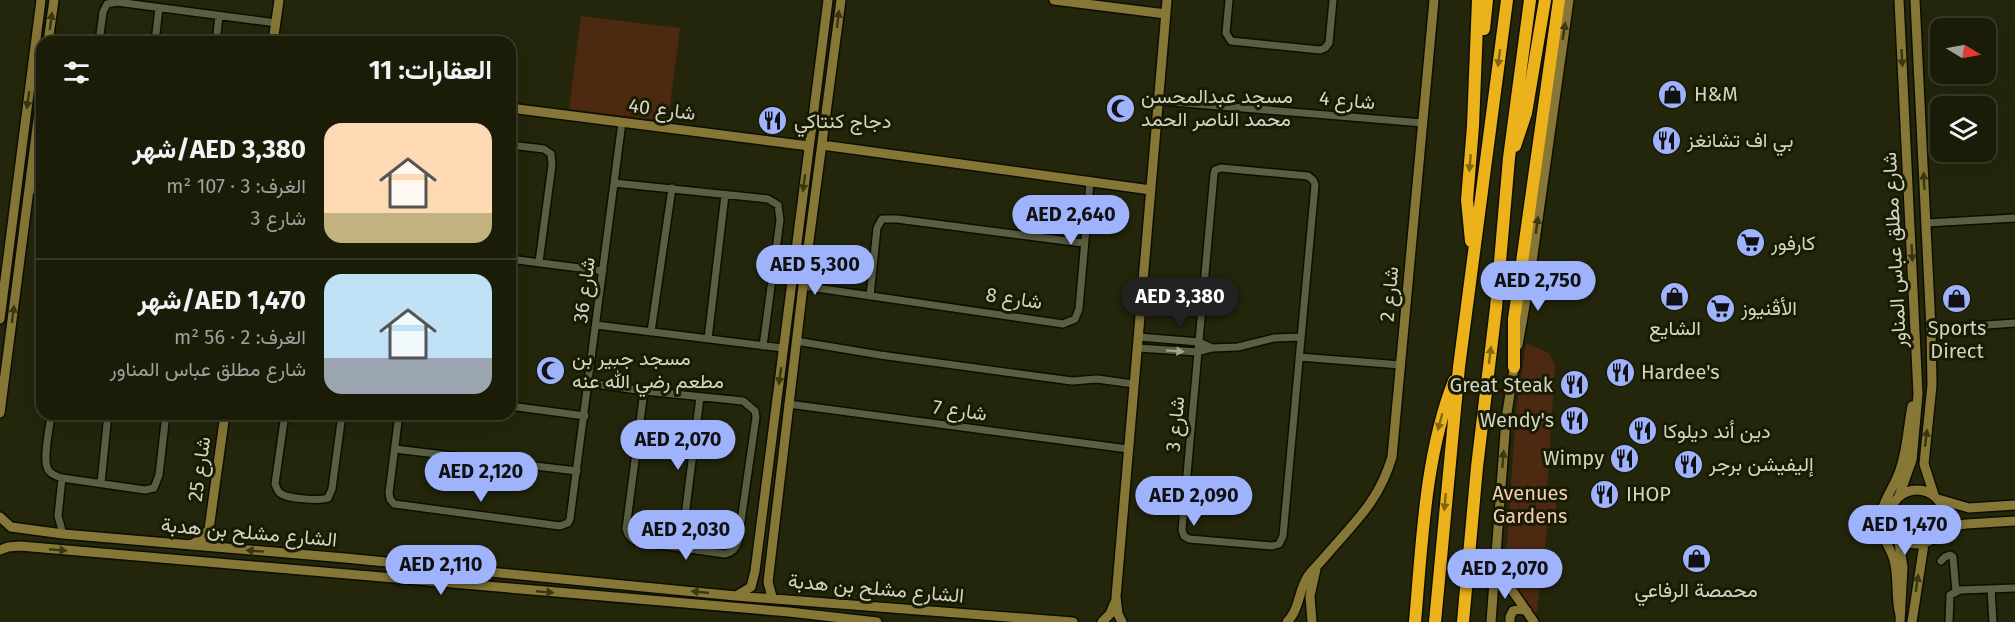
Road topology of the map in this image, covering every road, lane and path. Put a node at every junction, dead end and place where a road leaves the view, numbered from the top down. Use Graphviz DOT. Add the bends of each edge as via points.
graph roads {
  1 [pos="41,0"];
  2 [pos="54,0"];
  3 [pos="279,0"];
  4 [pos="828,0"];
  5 [pos="840,0"];
  6 [pos="1054,0"];
  7 [pos="1167,0"];
  8 [pos="1229,0"];
  9 [pos="1333,0"];
  10 [pos="1434,0"];
  11 [pos="1478,0"];
  12 [pos="1487,0"];
  13 [pos="1506,0"];
  14 [pos="1530,0"];
  15 [pos="1545,0"];
  16 [pos="1559,0"];
  17 [pos="1569,0"];
  18 [pos="1899,0"];
  19 [pos="1915,0"];
  20 [pos="1106,3"];
  21 [pos="159,8"];
  22 [pos="1166,14"];
  23 [pos="219,15"];
  24 [pos="276,23"];
  25 [pos="36,36"];
  26 [pos="49,36"];
  27 [pos="100,36"];
  28 [pos="156,36"];
  29 [pos="217,36"];
  30 [pos="274,36"];
  31 [pos="36,39"];
  32 [pos="823,44"];
  33 [pos="835,44"];
  34 [pos="820,69"];
  35 [pos="832,73"];
  36 [pos="1160,101"];
  37 [pos="516,109"];
  38 [pos="622,122"];
  39 [pos="1423,123"];
  40 [pos="1473,126"];
  41 [pos="36,134"];
  42 [pos="822,145"];
  43 [pos="516,146"];
  44 [pos="809,146"];
  45 [pos="33,157"];
  46 [pos="1509,159"];
  47 [pos="36,162"];
  48 [pos="1090,182"];
  49 [pos="614,183"];
  50 [pos="36,187"];
  51 [pos="672,188"];
  52 [pos="1151,190"];
  53 [pos="28,193"];
  54 [pos="725,195"];
  55 [pos="2015,219"];
  56 [pos="1926,223"];
  57 [pos="1083,243"];
  58 [pos="1473,256"];
  59 [pos="516,260"];
  60 [pos="539,262"];
  61 [pos="603,271"];
  62 [pos="803,286"];
  63 [pos="870,296"];
  64 [pos="0,319"];
  65 [pos="2015,323"];
  66 [pos="596,325"];
  67 [pos="1932,329"];
  68 [pos="651,332"];
  69 [pos="1139,337"];
  70 [pos="1301,338"];
  71 [pos="708,339"];
  72 [pos="796,341"];
  73 [pos="1199,342"];
  74 [pos="763,346"];
  75 [pos="783,348"];
  76 [pos="1138,348"];
  77 [pos="1212,348"];
  78 [pos="1198,352"];
  79 [pos="1299,357"];
  80 [pos="1401,365"];
  81 [pos="1460,367"];
  82 [pos="1514,367"];
  83 [pos="1918,377"];
  84 [pos="589,383"];
  85 [pos="1134,384"];
  86 [pos="644,392"];
  87 [pos="700,397"];
  88 [pos="788,404"];
  89 [pos="516,407"];
  90 [pos="0,413"];
  91 [pos="585,416"];
  92 [pos="50,420"];
  93 [pos="107,420"];
  94 [pos="165,420"];
  95 [pos="224,420"];
  96 [pos="284,420"];
  97 [pos="341,420"];
  98 [pos="398,420"];
  99 [pos="395,448"];
  100 [pos="1128,449"];
  101 [pos="769,463"];
  102 [pos="782,465"];
  103 [pos="577,471"];
  104 [pos="62,478"];
  105 [pos="101,483"];
  106 [pos="1899,496"];
  107 [pos="1936,497"];
  108 [pos="2015,505"];
  109 [pos="1969,508"];
  110 [pos="0,517"];
  111 [pos="2015,521"];
  112 [pos="1966,524"];
  113 [pos="1942,528"];
  114 [pos="21,529"];
  115 [pos="209,529"];
  116 [pos="63,534"];
  117 [pos="1898,537"];
  118 [pos="1924,544"];
  119 [pos="190,545"];
  120 [pos="20,546"];
  121 [pos="681,548"];
  122 [pos="224,549"];
  123 [pos="0,550"];
  124 [pos="345,558"];
  125 [pos="1497,561"];
  126 [pos="1941,561"];
  127 [pos="1317,566"];
  128 [pos="342,574"];
  129 [pos="2015,588"];
  130 [pos="1991,589"];
  131 [pos="1953,594"];
  132 [pos="736,596"];
  133 [pos="772,597"];
  134 [pos="1116,597"];
  135 [pos="824,601"];
  136 [pos="851,604"];
  137 [pos="1527,611"];
  138 [pos="824,616"];
  139 [pos="847,619"];
  140 [pos="1900,619"];
  141 [pos="877,622"];
  142 [pos="1073,622"];
  143 [pos="1102,622"];
  144 [pos="1122,622"];
  145 [pos="1287,622"];
  146 [pos="1312,622"];
  147 [pos="1415,622"];
  148 [pos="1435,622"];
  149 [pos="1463,622"];
  150 [pos="1491,622"];
  151 [pos="1510,622"];
  152 [pos="1534,622"];
  153 [pos="1912,622"];
  154 [pos="1949,622"];
  155 [pos="1993,622"];
  1 -- 25 [label="street, one-way"];
  26 -- 2 [label="street, one-way"];
  3 -- 24 [label="street"];
  4 -- 32 [label="street"];
  33 -- 5 [label="street, one-way"];
  6 -- 20 [label="street"];
  7 -- 22 [label="street"];
  8 -- 9 [label="street" via="1226,33 1231,41 1320,50 1329,43"];
  10 -- 39 [label="street, شارع 2"];
  11 -- 40 [label="highway"];
  12 -- 40 [label="highway"];
  13 -- 58 [label="highway, one-way"];
  14 -- 46 [label="highway"];
  15 -- 46 [label="highway" via="1522,130"];
  16 -- 82 [label="highway" via="1514,319"];
  82 -- 17 [label="street, one-way"];
  18 -- 83 [label="street, شارع مطلق عباس المناور, one-way"];
  56 -- 19 [label="street, شارع مطلق عباس المناور, one-way"];
  20 -- 22 [label="street"];
  21 -- 23 [label="street"];
  21 -- 27 [label="street" via="107,4"];
  21 -- 28 [label="street"];
  22 -- 36 [label="street"];
  23 -- 24 [label="street"];
  23 -- 29 [label="street"];
  24 -- 30 [label="street"];
  31 -- 64 [label="street, one-way"];
  32 -- 33 [label="street" via="830,50"];
  32 -- 34 [label="street"];
  33 -- 35 [label="street"];
  34 -- 35 [label="street" via="828,67"];
  34 -- 44 [label="street"];
  35 -- 42 [label="street"];
  36 -- 39 [label="street, شارع 4"];
  36 -- 52 [label="street"];
  37 -- 38 [label="street, شارع 40"];
  38 -- 44 [label="street, شارع 40"];
  38 -- 49 [label="street, شارع 36"];
  39 -- 80 [label="street, شارع 2"];
  40 -- 58 [label="highway, one-way" via="1467,200"];
  41 -- 45 [label="street"];
  42 -- 48 [label="street"];
  42 -- 62 [label="street"];
  43 -- 60 [label="street" via="544,148 551,154"];
  44 -- 75 [label="street, one-way"];
  45 -- 47 [label="street"];
  45 -- 53 [label="street"];
  149 -- 46 [label="highway, one-way"];
  48 -- 52 [label="street"];
  48 -- 57 [label="street, شارع 8"];
  49 -- 51 [label="street"];
  49 -- 61 [label="street, شارع 36"];
  50 -- 53 [label="street"];
  51 -- 54 [label="street"];
  51 -- 68 [label="street"];
  52 -- 69 [label="street"];
  90 -- 53 [label="street, one-way"];
  54 -- 71 [label="street"];
  54 -- 74 [label="street" via="772,201 781,213"];
  55 -- 56 [label="street"];
  56 -- 67 [label="street, شارع مطلق عباس المناور"];
  57 -- 63 [label="street" via="882,219 877,228"];
  57 -- 63 [label="street, شارع 8" via="1079,309 1075,320 1063,324"];
  58 -- 81 [label="highway"];
  59 -- 60 [label="street"];
  60 -- 61 [label="street"];
  61 -- 66 [label="street, شارع 36"];
  62 -- 63 [label="street, شارع 8"];
  62 -- 72 [label="street"];
  65 -- 67 [label="street"];
  66 -- 68 [label="street"];
  66 -- 84 [label="street, شارع 36"];
  107 -- 67 [label="street, شارع مطلق عباس المناور, one-way" via="1924,464 1932,385"];
  68 -- 71 [label="street"];
  69 -- 73 [label="street"];
  69 -- 76 [label="street"];
  70 -- 73 [label="street, شارع 3" via="1314,182 1308,176 1221,168 1214,174"];
  70 -- 77 [label="street" via="1274,338 1238,347"];
  70 -- 79 [label="street, شارع 3"];
  71 -- 74 [label="street"];
  72 -- 85 [label="street" via="1072,381 1097,379"];
  72 -- 88 [label="street"];
  73 -- 77 [label="street"];
  73 -- 78 [label="street, شارع 3"];
  74 -- 75 [label="street"];
  75 -- 101 [label="street, one-way"];
  76 -- 78 [label="street, one-way"];
  76 -- 85 [label="street"];
  77 -- 78 [label="street"];
  78 -- 79 [label="street, شارع 3" via="1182,533 1189,539 1269,547 1279,544 1283,536"];
  79 -- 80 [label="street"];
  80 -- 127 [label="street, شارع 2" via="1392,457 1383,484 1368,508"];
  81 -- 147 [label="highway, one-way" via="1446,400 1433,459"];
  81 -- 148 [label="highway, one-way"];
  125 -- 82 [label="street, one-way" via="1506,419"];
  83 -- 106 [label="street, شارع مطلق عباس المناور" via="1912,460"];
  83 -- 140 [label="street" via="1901,469 1880,519 1894,561"];
  84 -- 86 [label="street"];
  84 -- 91 [label="street, شارع 36"];
  85 -- 100 [label="street"];
  86 -- 87 [label="street"];
  86 -- 121 [label="street" via="626,529 632,540"];
  87 -- 121 [label="street"];
  87 -- 121 [label="street" via="743,401 755,411 756,417 735,549 725,554"];
  88 -- 100 [label="street, شارع 7"];
  88 -- 102 [label="street"];
  89 -- 91 [label="street"];
  91 -- 103 [label="street, شارع 36"];
  92 -- 104 [label="street" via="47,467"];
  93 -- 105 [label="street"];
  94 -- 105 [label="street" via="154,488"];
  95 -- 115 [label="street, شارع 25"];
  96 -- 97 [label="street" via="275,484 285,496 321,501 328,498 332,489"];
  98 -- 99 [label="street"];
  99 -- 103 [label="street"];
  99 -- 103 [label="street, شارع 36" via="389,493 399,506 565,525 570,519"];
  100 -- 134 [label="street"];
  101 -- 102 [label="street" via="775,469"];
  101 -- 132 [label="street" via="755,571 751,587"];
  102 -- 133 [label="street" via="768,582"];
  104 -- 105 [label="street"];
  104 -- 116 [label="street" via="58,516"];
  106 -- 107 [label="street" via="1917,489"];
  106 -- 117 [label="street" via="1890,512"];
  107 -- 109 [label="street"];
  107 -- 113 [label="street" via="1944,510"];
  108 -- 109 [label="street"];
  109 -- 112 [label="street" via="1961,513"];
  110 -- 114 [label="street, الشارع مشلح بن هدبة" via="11,527"];
  111 -- 112 [label="street"];
  112 -- 113 [label="street"];
  113 -- 118 [label="street" via="1932,541"];
  114 -- 116 [label="street, الشارع مشلح بن هدبة"];
  114 -- 120 [label="street" via="12,537"];
  115 -- 119 [label="street, شارع 25"];
  115 -- 122 [label="street, شارع 25"];
  116 -- 119 [label="street, الشارع مشلح بن هدبة"];
  117 -- 118 [label="street" via="1914,545"];
  117 -- 140 [label="street" via="1903,567"];
  153 -- 118 [label="street, one-way"];
  119 -- 122 [label="street, الشارع مشلح بن هدبة"];
  120 -- 123 [label="street, الشارع مشلح بن هدبة"];
  120 -- 128 [label="street, الشارع مشلح بن هدبة, one-way"];
  124 -- 122 [label="street, الشارع مشلح بن هدبة, one-way"];
  124 -- 128 [label="street" via="351,567"];
  132 -- 124 [label="street, الشارع مشلح بن هدبة, one-way"];
  125 -- 137 [label="street" via="1507,584"];
  125 -- 150 [label="street"];
  126 -- 131 [label="street" via="1953,557"];
  127 -- 145 [label="street, شارع 2" via="1307,577"];
  127 -- 146 [label="street, شارع 2" via="1310,596"];
  128 -- 138 [label="street, الشارع مشلح بن هدبة, one-way"];
  129 -- 130 [label="street"];
  130 -- 131 [label="street" via="1960,590"];
  130 -- 155 [label="street"];
  131 -- 154 [label="street"];
  132 -- 133 [label="street, الشارع مشلح بن هدبة"];
  133 -- 135 [label="street, الشارع مشلح بن هدبة"];
  134 -- 143 [label="street" via="1110,614"];
  134 -- 144 [label="street"];
  135 -- 136 [label="street, الشارع مشلح بن هدبة"];
  135 -- 138 [label="street" via="828,609"];
  136 -- 139 [label="street" via="843,612"];
  136 -- 142 [label="street, الشارع مشلح بن هدبة"];
  137 -- 151 [label="street" via="1513,611"];
  137 -- 152 [label="street"];
  138 -- 139 [label="street, الشارع مشلح بن هدبة"];
  139 -- 141 [label="street, الشارع مشلح بن هدبة"];
}
